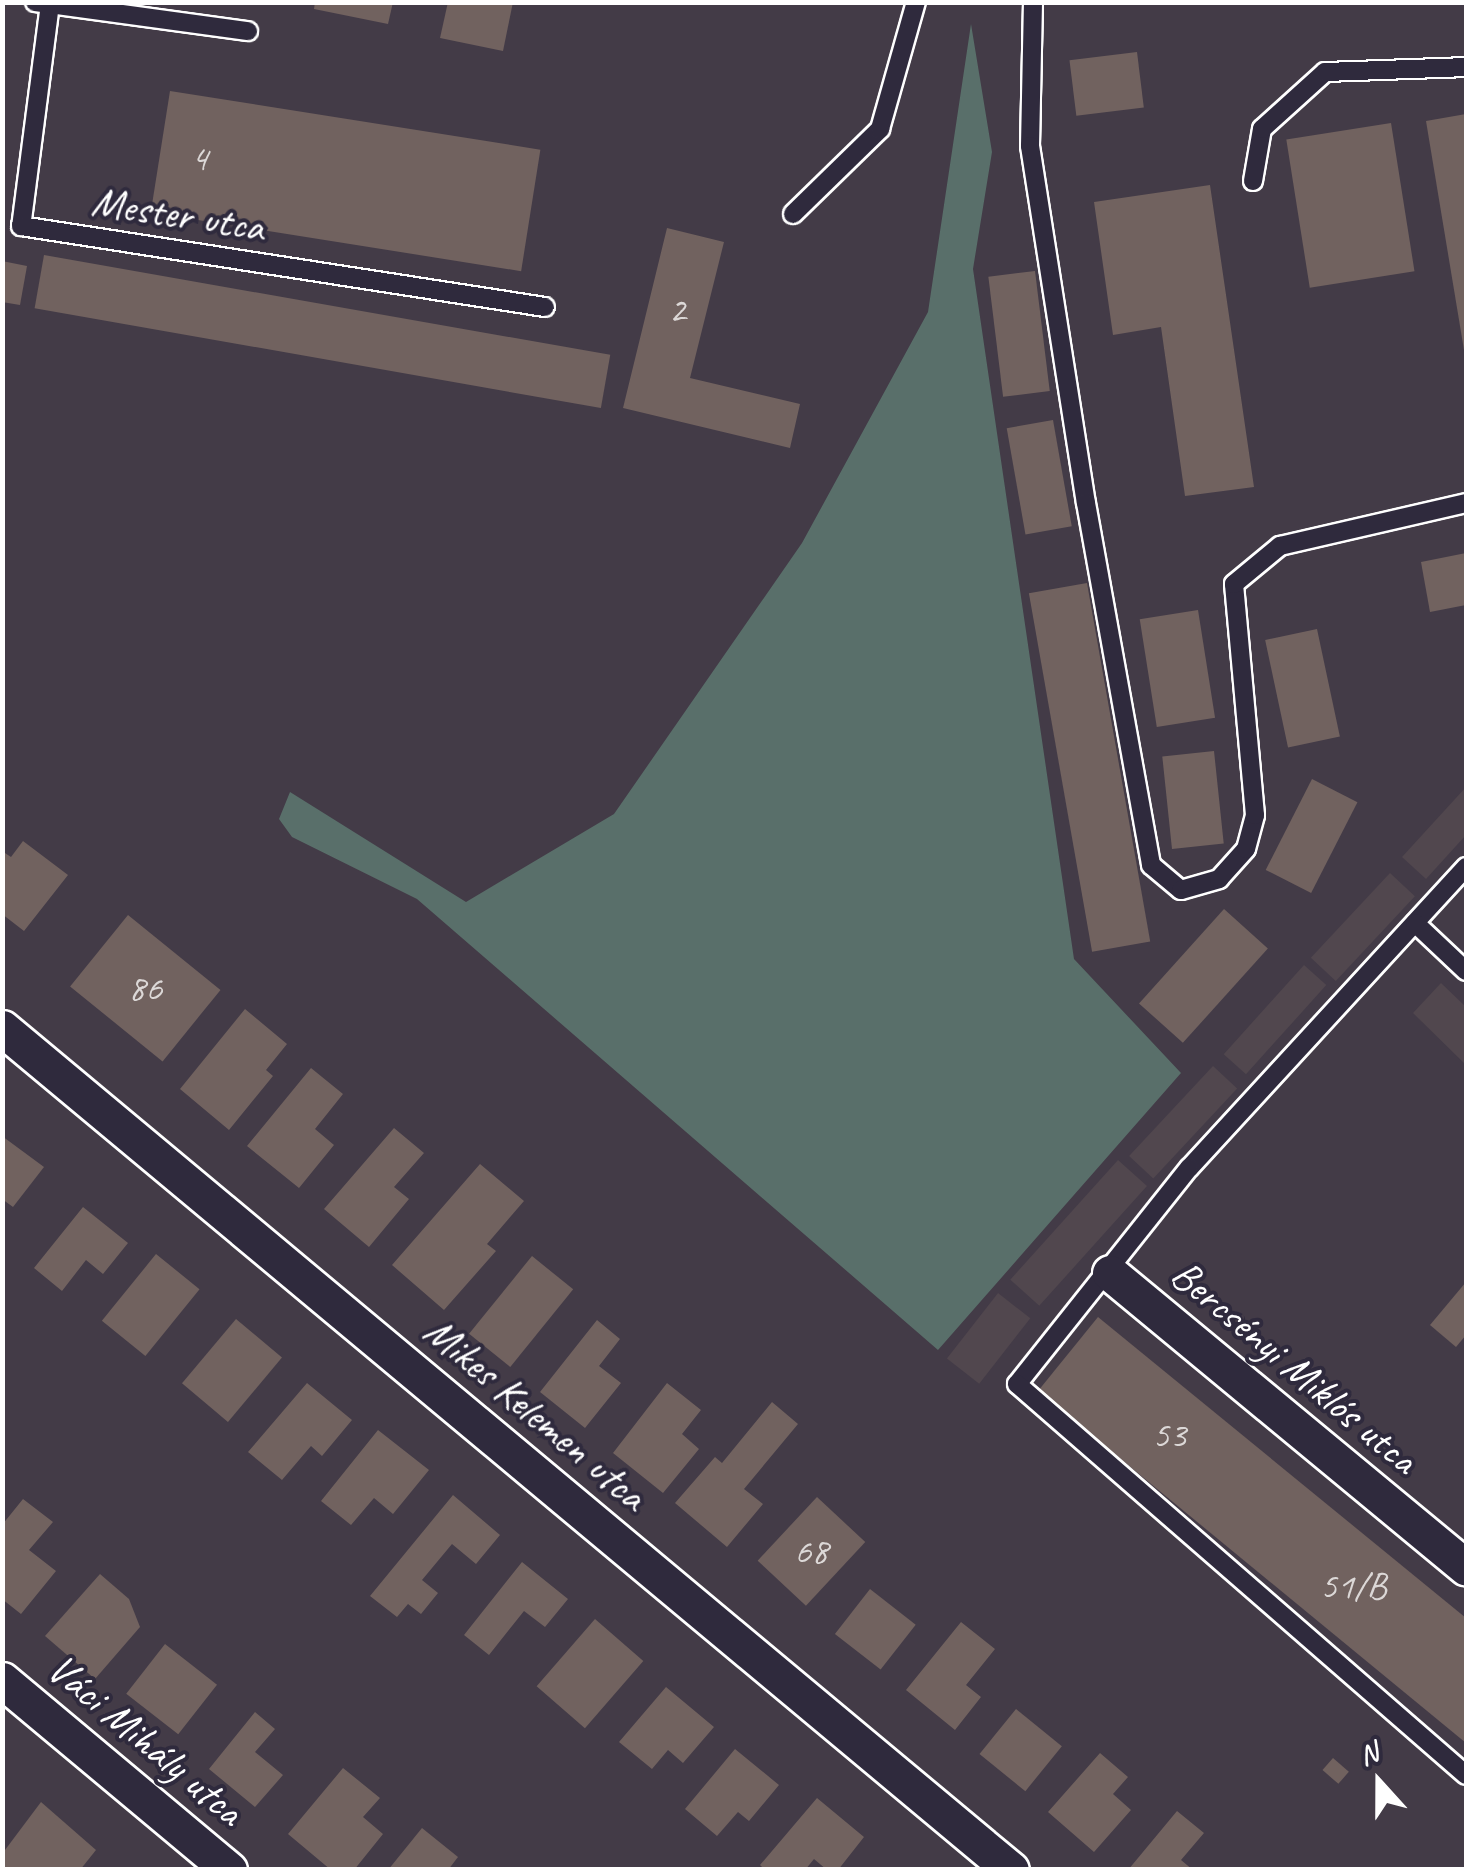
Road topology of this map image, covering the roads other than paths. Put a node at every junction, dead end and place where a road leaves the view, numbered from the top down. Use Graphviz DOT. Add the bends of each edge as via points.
graph roads {
  1 [pos="916,2"];
  2 [pos="1032,2"];
  3 [pos="42,3"];
  4 [pos="248,31"];
  5 [pos="1466,67"];
  6 [pos="1253,180"];
  7 [pos="793,214"];
  8 [pos="545,306"];
  9 [pos="1466,503"];
  10 [pos="1466,867"];
  11 [pos="1415,922"];
  12 [pos="1466,972"];
  13 [pos="2,1028"];
  14 [pos="1110,1273"];
  15 [pos="1466,1568"];
  16 [pos="2,1680"];
  17 [pos="1466,1775"];
  18 [pos="229,1870"];
  19 [pos="1010,1870"];
  1 -- 7 [label="lane" via="880,129"];
  2 -- 9 [label="lane" via="1030,146 1086,502 1151,864 1181,890 1219,879 1246,849 1256,815 1234,584 1280,546"];
  3 -- 4 [label="lane, Mester utca"];
  3 -- 8 [label="lane, Mester utca" via="22,226"];
  5 -- 6 [label="lane" via="1325,72 1262,128"];
  10 -- 11 [label="lane"];
  11 -- 12 [label="lane"];
  11 -- 14 [label="lane" via="1189,1168"];
  13 -- 19 [label="street, Mikes Kelemen utca"];
  14 -- 15 [label="street, Bercsényi Miklós utca"];
  14 -- 17 [label="lane" via="1017,1384"];
  16 -- 18 [label="street, Váci Mihály utca"];
}
